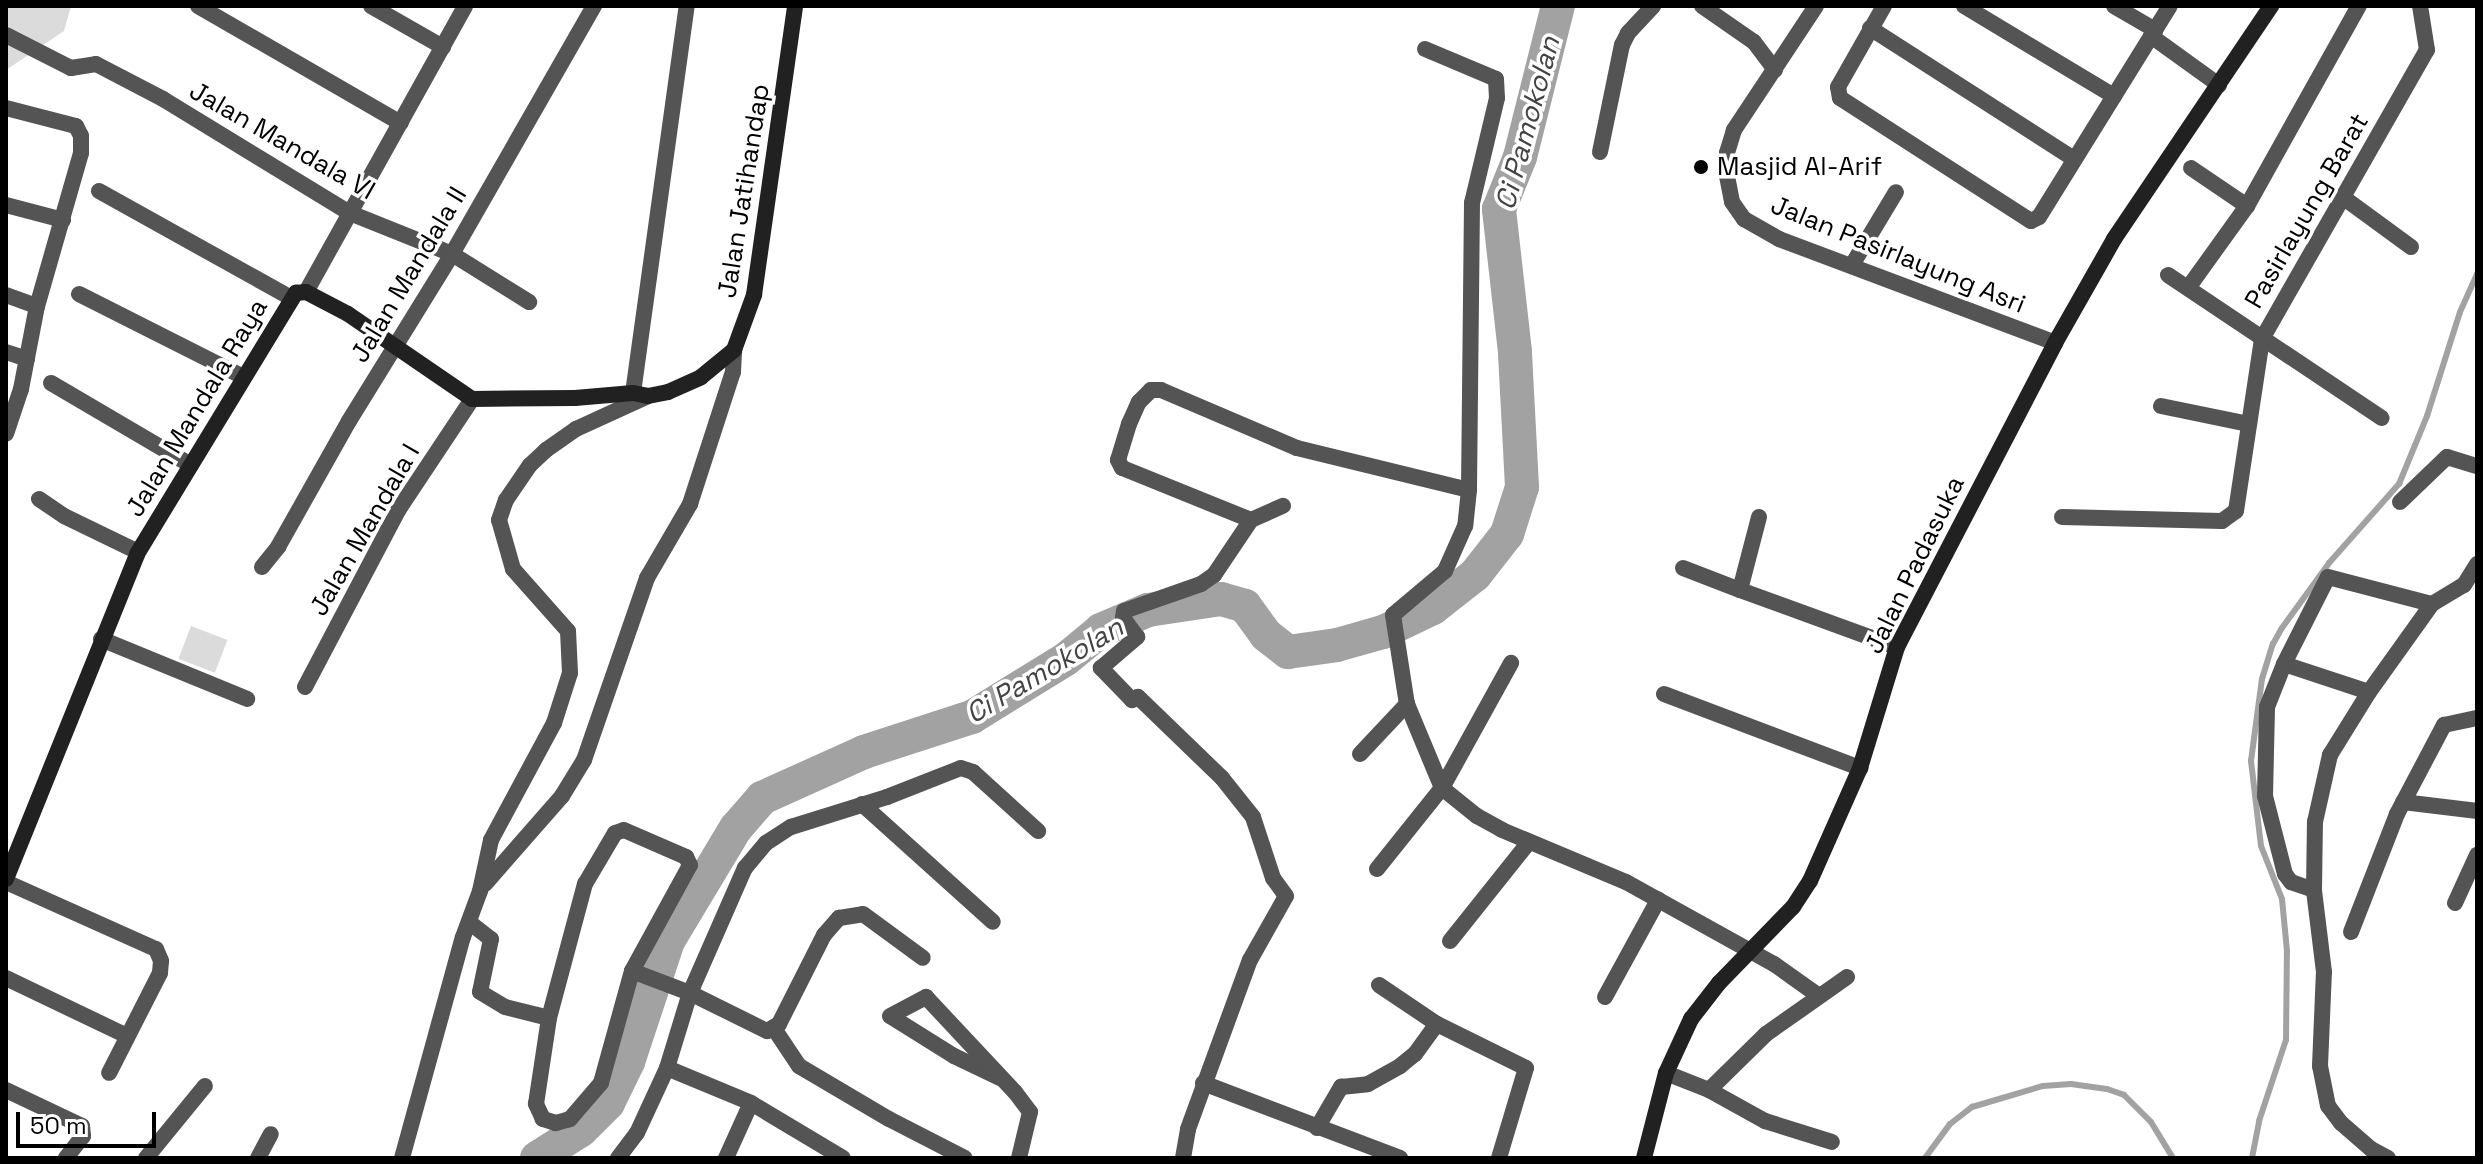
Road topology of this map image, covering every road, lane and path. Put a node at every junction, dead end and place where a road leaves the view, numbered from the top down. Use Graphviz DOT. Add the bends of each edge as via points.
graph roads {
  1 [pos="198,6"];
  2 [pos="371,6"];
  3 [pos="465,6"];
  4 [pos="594,6"];
  5 [pos="687,6"];
  6 [pos="795,6"];
  7 [pos="1653,6"];
  8 [pos="1702,6"];
  9 [pos="1816,6"];
  10 [pos="1884,6"];
  11 [pos="1964,6"];
  12 [pos="2114,6"];
  13 [pos="2170,6"];
  14 [pos="2271,6"];
  15 [pos="2359,6"];
  16 [pos="2420,6"];
  17 [pos="1870,28"];
  18 [pos="2153,33"];
  19 [pos="6,35"];
  20 [pos="443,47"];
  21 [pos="1425,49"];
  22 [pos="1775,70"];
  23 [pos="2219,85"];
  24 [pos="2114,96"];
  25 [pos="6,108"];
  26 [pos="401,123"];
  27 [pos="1600,152"];
  28 [pos="2074,159"];
  29 [pos="2191,168"];
  30 [pos="99,191"];
  31 [pos="1896,192"];
  32 [pos="2344,198"];
  33 [pos="6,205"];
  34 [pos="2247,206"];
  35 [pos="350,213"];
  36 [pos="63,220"];
  37 [pos="2411,247"];
  38 [pos="452,254"];
  39 [pos="1852,265"];
  40 [pos="2168,275"];
  41 [pos="2188,288"];
  42 [pos="79,294"];
  43 [pos="6,295"];
  44 [pos="298,295"];
  45 [pos="529,302"];
  46 [pos="37,306"];
  47 [pos="2262,339"];
  48 [pos="2055,343"];
  49 [pos="395,345"];
  50 [pos="734,350"];
  51 [pos="6,352"];
  52 [pos="27,359"];
  53 [pos="243,377"];
  54 [pos="51,383"];
  55 [pos="640,394"];
  56 [pos="472,399"];
  57 [pos="2161,406"];
  58 [pos="2382,418"];
  59 [pos="2249,424"];
  60 [pos="6,434"];
  61 [pos="191,465"];
  62 [pos="2477,466"];
  63 [pos="1469,490"];
  64 [pos="39,499"];
  65 [pos="2400,502"];
  66 [pos="1283,506"];
  67 [pos="1759,517"];
  68 [pos="2062,517"];
  69 [pos="1251,520"];
  70 [pos="138,552"];
  71 [pos="2477,564"];
  72 [pos="262,567"];
  73 [pos="1683,568"];
  74 [pos="1740,590"];
  75 [pos="2432,604"];
  76 [pos="101,639"];
  77 [pos="1897,647"];
  78 [pos="1511,663"];
  79 [pos="2284,664"];
  80 [pos="305,687"];
  81 [pos="2369,692"];
  82 [pos="1664,694"];
  83 [pos="247,699"];
  84 [pos="1407,704"];
  85 [pos="2477,718"];
  86 [pos="1360,754"];
  87 [pos="1860,768"];
  88 [pos="1442,788"];
  89 [pos="2403,802"];
  90 [pos="862,804"];
  91 [pos="2477,811"];
  92 [pos="1038,831"];
  93 [pos="1529,842"];
  94 [pos="2477,855"];
  95 [pos="1377,869"];
  96 [pos="6,881"];
  97 [pos="2314,890"];
  98 [pos="480,891"];
  99 [pos="1658,900"];
  100 [pos="2455,903"];
  101 [pos="469,922"];
  102 [pos="993,922"];
  103 [pos="2351,932"];
  104 [pos="1450,941"];
  105 [pos="1750,950"];
  106 [pos="923,958"];
  107 [pos="637,973"];
  108 [pos="1847,977"];
  109 [pos="6,978"];
  110 [pos="1379,985"];
  111 [pos="690,993"];
  112 [pos="1819,996"];
  113 [pos="1605,997"];
  114 [pos="549,1018"];
  115 [pos="1437,1024"];
  116 [pos="775,1030"];
  117 [pos="127,1036"];
  118 [pos="667,1068"];
  119 [pos="109,1073"];
  120 [pos="1666,1073"];
  121 [pos="1000,1078"];
  122 [pos="1203,1083"];
  123 [pos="205,1086"];
  124 [pos="6,1090"];
  125 [pos="1709,1090"];
  126 [pos="751,1103"];
  127 [pos="1317,1128"];
  128 [pos="271,1134"];
  129 [pos="1832,1142"];
  130 [pos="66,1158"];
  131 [pos="146,1158"];
  132 [pos="258,1158"];
  133 [pos="402,1158"];
  134 [pos="618,1158"];
  135 [pos="726,1158"];
  136 [pos="843,1158"];
  137 [pos="965,1158"];
  138 [pos="1019,1158"];
  139 [pos="1183,1158"];
  140 [pos="1400,1158"];
  141 [pos="1499,1158"];
  142 [pos="1644,1158"];
  143 [pos="2388,1158"];
  1 -- 26 [label="street"];
  2 -- 20 [label="street"];
  3 -- 20 [label="street"];
  4 -- 38 [label="street, Jalan Mandala II"];
  5 -- 55 [label="street"];
  6 -- 50 [label="street, Jalan Jatihandap" via="754,295"];
  7 -- 27 [label="street" via="1622,45"];
  8 -- 22 [label="street" via="1754,42"];
  9 -- 22 [label="street, Jalan Pasirlayung Asri"];
  10 -- 17 [label="street"];
  11 -- 24 [label="street"];
  12 -- 18 [label="street"];
  13 -- 18 [label="street"];
  14 -- 23 [label="street, Jalan Padasuka"];
  15 -- 34 [label="street"];
  16 -- 32 [label="street, Pasirlayung Barat" via="2427,50"];
  17 -- 28 [label="street"];
  17 -- 28 [label="street" via="1838,87 1840,98 2031,221 2039,217"];
  18 -- 23 [label="street"];
  18 -- 24 [label="street"];
  19 -- 35 [label="street, Jalan Mandala VI" via="71,68 96,64"];
  20 -- 26 [label="street"];
  21 -- 63 [label="street" via="1496,79 1497,98 1472,203"];
  22 -- 39 [label="street, Jalan Pasirlayung Asri" via="1734,130 1727,153 1732,202 1744,219 1779,239"];
  23 -- 48 [label="street, Jalan Padasuka" via="2114,239"];
  24 -- 28 [label="street"];
  25 -- 36 [label="street" via="76,126 81,153"];
  26 -- 35 [label="street"];
  29 -- 34 [label="street"];
  30 -- 44 [label="street"];
  31 -- 39 [label="street"];
  32 -- 37 [label="street"];
  32 -- 47 [label="street, Pasirlayung Barat"];
  33 -- 36 [label="street"];
  34 -- 41 [label="street"];
  35 -- 38 [label="street, Jalan Mandala VI"];
  35 -- 44 [label="street"];
  36 -- 46 [label="street"];
  38 -- 45 [label="street, Jalan Mandala VI"];
  38 -- 49 [label="street, Jalan Mandala II"];
  39 -- 48 [label="street, Jalan Pasirlayung Asri"];
  40 -- 41 [label="street"];
  41 -- 47 [label="street"];
  42 -- 53 [label="street"];
  43 -- 46 [label="street"];
  44 -- 49 [label="street, Jalan Mandala Raya"];
  44 -- 53 [label="street, Jalan Mandala Raya"];
  46 -- 52 [label="street"];
  47 -- 58 [label="street"];
  47 -- 59 [label="street, Pasirlayung Barat"];
  48 -- 77 [label="street, Jalan Padasuka"];
  49 -- 56 [label="street, Jalan Mandala Raya"];
  49 -- 72 [label="street, Jalan Mandala II"];
  50 -- 55 [label="street" via="701,377 668,392"];
  50 -- 98 [label="street" via="733,372 690,504 647,578 584,760 562,796"];
  51 -- 52 [label="street"];
  52 -- 60 [label="street"];
  53 -- 61 [label="street, Jalan Mandala Raya"];
  54 -- 61 [label="street"];
  55 -- 56 [label="street"];
  55 -- 98 [label="street" via="546,450 506,500 499,520 513,569 568,631 570,673 548,735 491,840"];
  56 -- 80 [label="street, Jalan Mandala I" via="399,509"];
  57 -- 59 [label="street"];
  59 -- 68 [label="street, Pasirlayung Barat" via="2236,511 2230,518"];
  61 -- 70 [label="street, Jalan Mandala Raya"];
  62 -- 65 [label="street" via="2447,457"];
  63 -- 69 [label="street" via="1297,448 1151,390 1129,424 1118,460 1122,468"];
  63 -- 84 [label="street" via="1465,526 1445,571 1393,615"];
  64 -- 70 [label="street"];
  66 -- 69 [label="street"];
  67 -- 74 [label="street"];
  69 -- 122 [label="street" via="1214,575 1124,611 1123,618 1137,637 1101,668 1222,778 1253,817 1273,878 1286,896 1250,960"];
  70 -- 76 [label="street, Jalan Mandala Raya"];
  71 -- 75 [label="street" via="2464,585"];
  73 -- 74 [label="street"];
  74 -- 77 [label="street"];
  75 -- 79 [label="street" via="2328,577"];
  75 -- 81 [label="street"];
  76 -- 83 [label="street"];
  76 -- 96 [label="street, Jalan Mandala Raya"];
  77 -- 87 [label="street, Jalan Padasuka"];
  78 -- 88 [label="street"];
  79 -- 81 [label="street"];
  79 -- 97 [label="street" via="2267,707 2265,796 2285,874 2291,882"];
  81 -- 97 [label="street" via="2330,755 2315,822"];
  82 -- 87 [label="street"];
  84 -- 86 [label="street"];
  84 -- 88 [label="street"];
  85 -- 89 [label="street" via="2444,725"];
  87 -- 105 [label="street, Jalan Padasuka" via="1810,881 1793,907"];
  88 -- 93 [label="street" via="1477,816"];
  88 -- 95 [label="street"];
  89 -- 91 [label="street"];
  89 -- 103 [label="street"];
  90 -- 92 [label="street" via="967,768"];
  90 -- 102 [label="street"];
  90 -- 111 [label="street" via="791,827 754,855"];
  93 -- 99 [label="street"];
  93 -- 104 [label="street"];
  94 -- 100 [label="street"];
  96 -- 117 [label="street" via="156,949 160,973"];
  97 -- 143 [label="street" via="2324,972 2320,1066 2328,1106 2341,1123"];
  98 -- 101 [label="street"];
  99 -- 105 [label="street"];
  99 -- 113 [label="street"];
  101 -- 114 [label="street" via="491,939 480,992 505,1007"];
  101 -- 133 [label="street"];
  105 -- 112 [label="street"];
  105 -- 120 [label="street, Jalan Padasuka" via="1691,1019"];
  106 -- 116 [label="street" via="863,914 839,918 824,935"];
  107 -- 111 [label="street"];
  107 -- 114 [label="street" via="601,1083 570,1119 556,1123 543,1119 536,1104"];
  107 -- 114 [label="street" via="690,865 686,857 620,830 585,884"];
  108 -- 112 [label="street"];
  109 -- 117 [label="street"];
  110 -- 115 [label="street"];
  111 -- 116 [label="street" via="767,1031"];
  111 -- 118 [label="street"];
  112 -- 125 [label="street" via="1766,1034"];
  115 -- 127 [label="street" via="1400,1066 1368,1084 1341,1087"];
  115 -- 141 [label="street" via="1526,1068"];
  116 -- 137 [label="street" via="799,1066"];
  117 -- 119 [label="street"];
  118 -- 126 [label="street"];
  118 -- 134 [label="street" via="637,1133"];
  120 -- 125 [label="street"];
  120 -- 142 [label="street, Jalan Padasuka"];
  121 -- 121 [label="street" via="926,997 890,1016 954,1056"];
  121 -- 138 [label="street" via="1030,1112"];
  122 -- 127 [label="street"];
  122 -- 139 [label="street"];
  123 -- 131 [label="street"];
  124 -- 130 [label="street" via="82,1126 83,1136"];
  125 -- 129 [label="street" via="1765,1121"];
  126 -- 135 [label="street"];
  126 -- 136 [label="street"];
  127 -- 140 [label="street"];
  128 -- 132 [label="street"];
}
